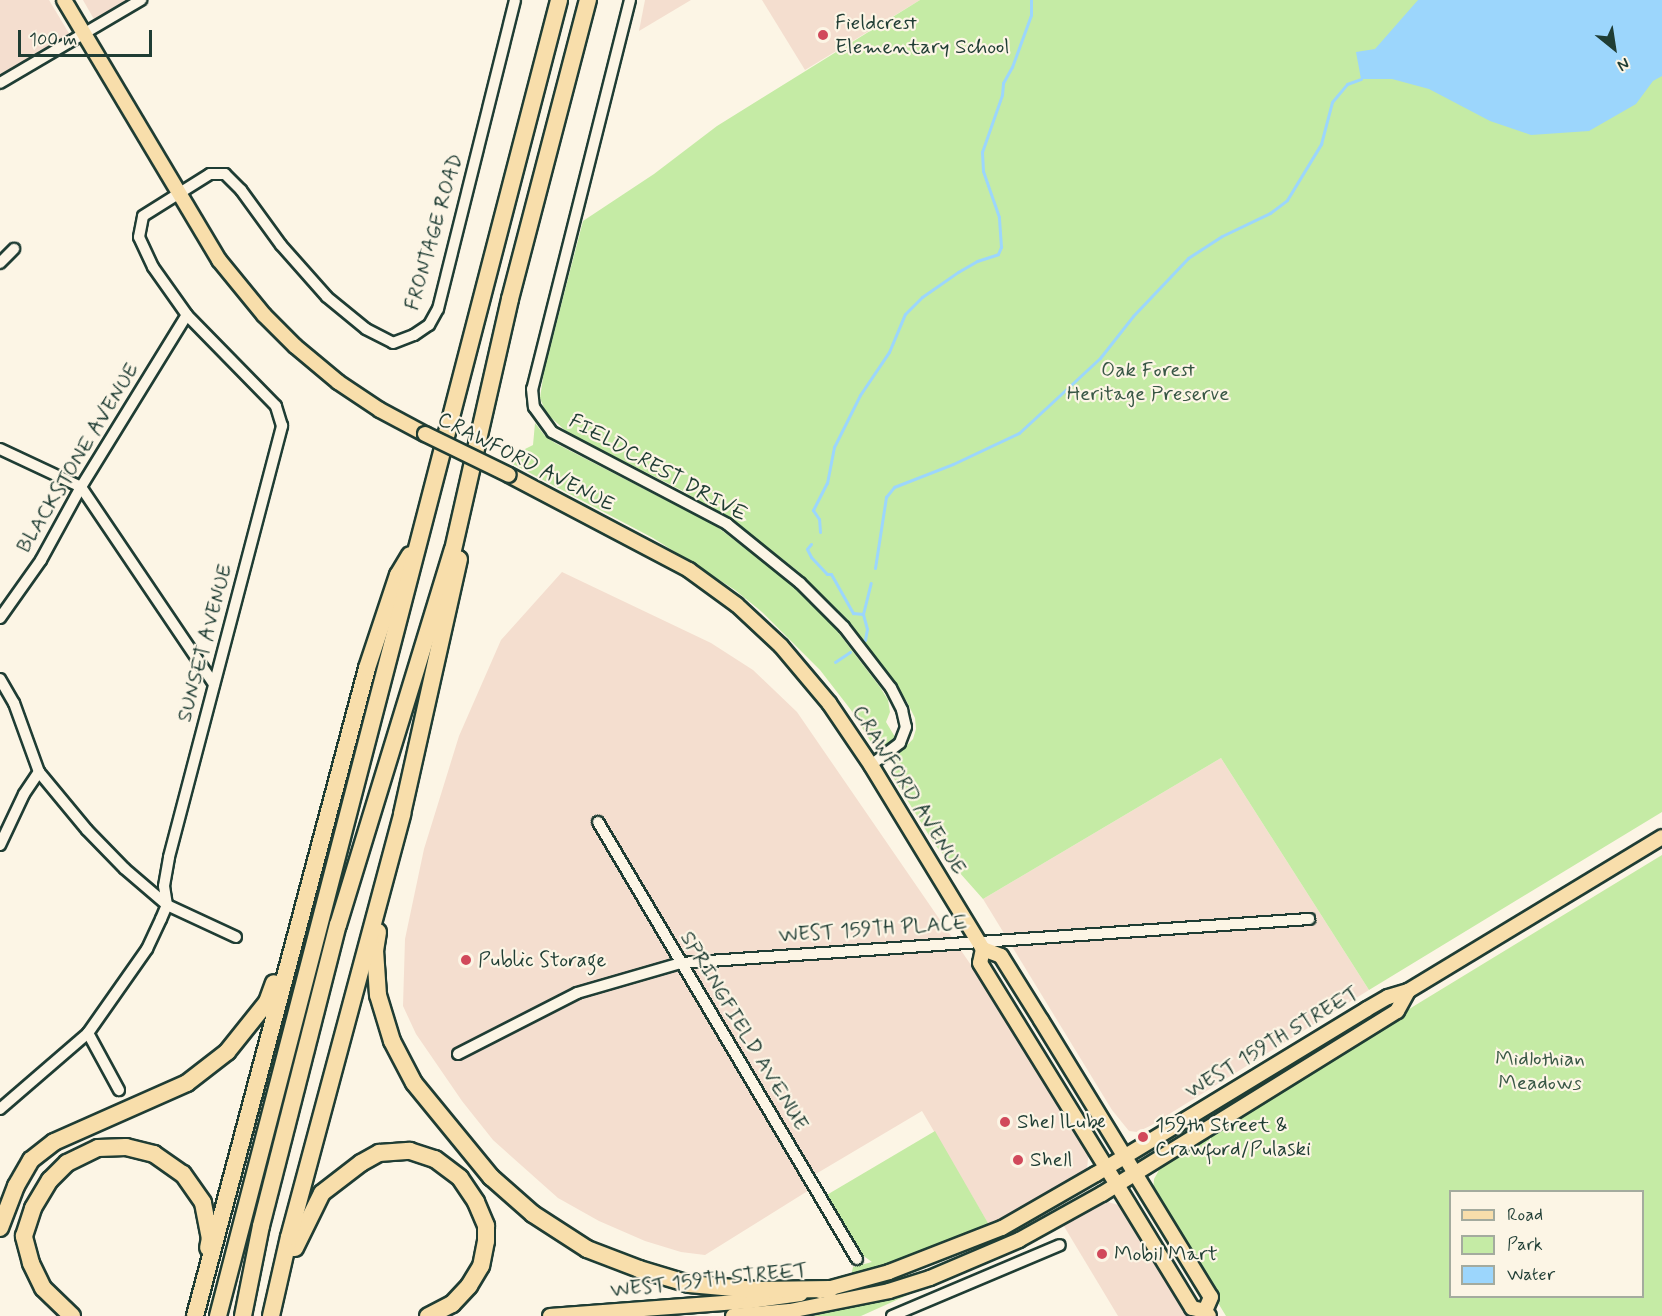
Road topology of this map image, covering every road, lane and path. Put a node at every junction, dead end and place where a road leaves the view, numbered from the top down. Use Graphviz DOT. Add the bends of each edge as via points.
graph roads {
  1 [pos="64,0"];
  2 [pos="141,0"];
  3 [pos="515,0"];
  4 [pos="559,0"];
  5 [pos="588,0"];
  6 [pos="630,0"];
  7 [pos="84,34"];
  8 [pos="0,82"];
  9 [pos="178,194"];
  10 [pos="14,249"];
  11 [pos="0,263"];
  12 [pos="187,315"];
  13 [pos="0,449"];
  14 [pos="81,487"];
  15 [pos="464,499"];
  16 [pos="420,538"];
  17 [pos="0,618"];
  18 [pos="0,679"];
  19 [pos="214,684"];
  20 [pos="870,765"];
  21 [pos="39,772"];
  22 [pos="598,822"];
  23 [pos="1662,837"];
  24 [pos="0,845"];
  25 [pos="391,854"];
  26 [pos="305,898"];
  27 [pos="167,905"];
  28 [pos="1309,919"];
  29 [pos="236,937"];
  30 [pos="980,946"];
  31 [pos="681,963"];
  32 [pos="1408,992"];
  33 [pos="88,1033"];
  34 [pos="458,1054"];
  35 [pos="119,1090"];
  36 [pos="0,1109"];
  37 [pos="1125,1156"];
  38 [pos="1106,1168"];
  39 [pos="1136,1174"];
  40 [pos="1117,1185"];
  41 [pos="0,1228"];
  42 [pos="1060,1245"];
  43 [pos="857,1259"];
  44 [pos="279,1285"];
  45 [pos="830,1289"];
  46 [pos="200,1296"];
  47 [pos="1207,1313"];
  48 [pos="72,1316"];
  49 [pos="195,1316"];
  50 [pos="218,1316"];
  51 [pos="243,1316"];
  52 [pos="271,1316"];
  53 [pos="428,1316"];
  54 [pos="550,1316"];
  55 [pos="733,1316"];
  56 [pos="892,1316"];
  1 -- 7 [label="main road, CRAWFORD AVENUE"];
  2 -- 7 [label="street"];
  3 -- 9 [label="street, FRONTAGE ROAD" via="438,309 429,325 414,335 393,343 366,329 327,297 225,174 210,174"];
  4 -- 16 [label="highway"];
  5 -- 15 [label="highway" via="510,299"];
  6 -- 20 [label="street, FIELDCREST DRIVE" via="532,389 534,407 552,432 727,524 800,583 844,627 891,688 906,727 900,743"];
  7 -- 8 [label="street"];
  7 -- 9 [label="main road, CRAWFORD AVENUE"];
  9 -- 12 [label="street, SUNSET AVENUE" via="143,216 139,237 153,267"];
  9 -- 20 [label="main road, CRAWFORD AVENUE, bridge" via="219,260 295,346 380,410 679,565 737,605 781,646 829,704"];
  10 -- 11 [label="street"];
  12 -- 14 [label="street, BLACKSTONE AVENUE"];
  12 -- 19 [label="street, SUNSET AVENUE" via="276,406 282,426"];
  13 -- 14 [label="street"];
  14 -- 17 [label="street, BLACKSTONE AVENUE" via="41,560"];
  14 -- 19 [label="street"];
  15 -- 25 [label="highway" via="459,563"];
  15 -- 51 [label="highway" via="453,550 338,925 261,1226"];
  16 -- 26 [label="highway" via="398,575 367,668"];
  16 -- 50 [label="highway"];
  18 -- 21 [label="street" via="14,703"];
  19 -- 27 [label="street, SUNSET AVENUE" via="169,857 164,886"];
  20 -- 30 [label="main road, CRAWFORD AVENUE"];
  21 -- 24 [label="street"];
  21 -- 27 [label="street" via="87,830"];
  22 -- 31 [label="street, SPRINGFIELD AVENUE"];
  23 -- 32 [label="main road, WEST 159TH STREET"];
  25 -- 44 [label="highway"];
  25 -- 45 [label="highway" via="375,950 378,995 392,1041 414,1083 491,1177 533,1214 587,1249 639,1269 689,1284 756,1290"];
  26 -- 41 [label="highway" via="267,1002 228,1052 187,1083 54,1142 32,1160 16,1186"];
  26 -- 46 [label="highway"];
  27 -- 29 [label="street"];
  27 -- 33 [label="street, SUNSET AVENUE" via="147,949"];
  28 -- 30 [label="street, WEST 159TH PLACE"];
  30 -- 31 [label="street, WEST 159TH PLACE"];
  30 -- 37 [label="main road, CRAWFORD AVENUE" via="1001,956"];
  30 -- 38 [label="main road, CRAWFORD AVENUE" via="980,963"];
  31 -- 34 [label="street, WEST 159TH PLACE" via="577,993"];
  31 -- 43 [label="street, SPRINGFIELD AVENUE"];
  32 -- 37 [label="main road, WEST 159TH STREET" via="1367,1008"];
  32 -- 39 [label="main road, WEST 159TH STREET" via="1397,1011"];
  33 -- 35 [label="street"];
  33 -- 36 [label="street, SUNSET AVENUE"];
  37 -- 38 [label="main road, WEST 159TH STREET"];
  37 -- 39 [label="main road, CRAWFORD AVENUE"];
  38 -- 40 [label="main road, CRAWFORD AVENUE"];
  38 -- 45 [label="main road, WEST 159TH STREET" via="1002,1228 889,1272"];
  39 -- 40 [label="main road, WEST 159TH STREET"];
  39 -- 47 [label="main road, CRAWFORD AVENUE" via="1211,1297"];
  40 -- 47 [label="main road, CRAWFORD AVENUE" via="1192,1308"];
  40 -- 55 [label="main road, WEST 159TH STREET" via="1019,1240 930,1278 842,1303"];
  42 -- 56 [label="street"];
  44 -- 52 [label="highway"];
  44 -- 53 [label="highway" via="322,1193 379,1154 410,1151 435,1159 460,1178 486,1226 484,1254 476,1276 452,1304"];
  45 -- 54 [label="main road, WEST 159TH STREET" via="750,1301"];
  46 -- 48 [label="highway" via="210,1238 203,1203 183,1174 154,1154 126,1147 98,1149 67,1163 50,1180 33,1208 24,1236 30,1263 43,1288"];
  46 -- 49 [label="highway"];
}
